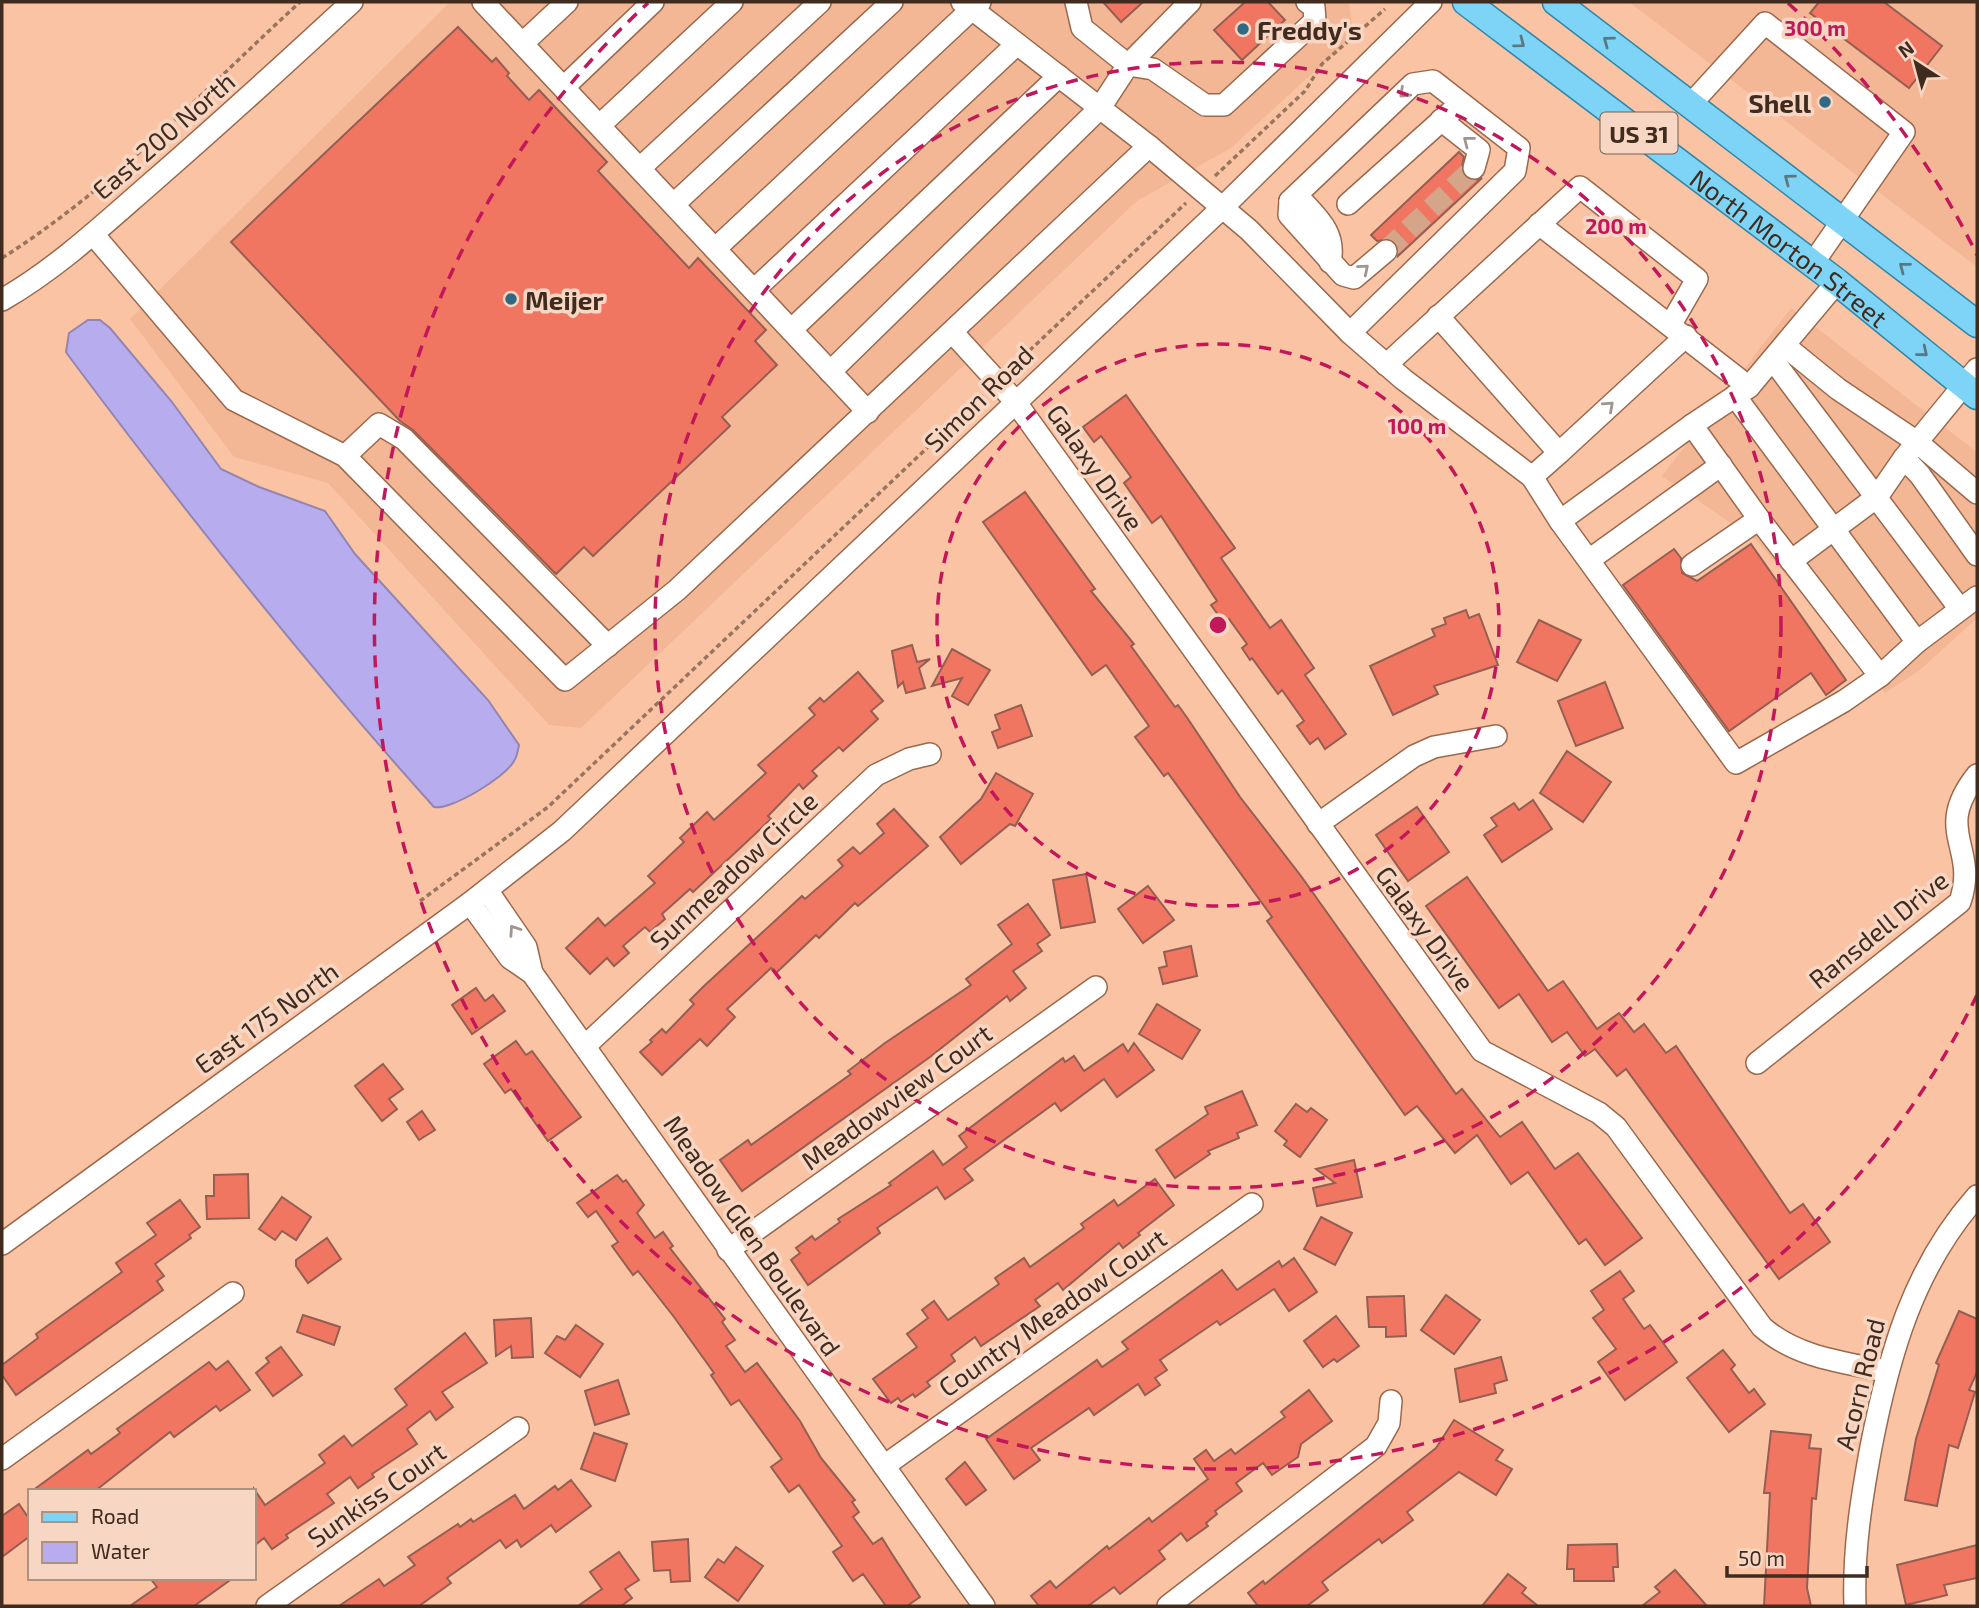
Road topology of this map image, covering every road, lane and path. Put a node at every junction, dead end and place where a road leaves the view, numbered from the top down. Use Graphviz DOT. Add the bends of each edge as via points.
graph roads {
  1 [pos="300,2"];
  2 [pos="352,2"];
  3 [pos="483,2"];
  4 [pos="653,2"];
  5 [pos="732,2"];
  6 [pos="820,2"];
  7 [pos="892,2"];
  8 [pos="1076,2"];
  9 [pos="1190,2"];
  10 [pos="1307,2"];
  11 [pos="1431,2"];
  12 [pos="1466,2"];
  13 [pos="1556,2"];
  14 [pos="972,4"];
  15 [pos="555,6"];
  16 [pos="1385,9"];
  17 [pos="523,43"];
  18 [pos="1017,44"];
  19 [pos="1128,65"];
  20 [pos="1059,76"];
  21 [pos="564,87"];
  22 [pos="1461,103"];
  23 [pos="1691,104"];
  24 [pos="1101,108"];
  25 [pos="1441,120"];
  26 [pos="600,125"];
  27 [pos="1149,146"];
  28 [pos="1245,148"];
  29 [pos="640,168"];
  30 [pos="1474,168"];
  31 [pos="674,204"];
  32 [pos="1348,204"];
  33 [pos="1222,208"];
  34 [pos="1844,220"];
  35 [pos="1539,224"];
  36 [pos="93,233"];
  37 [pos="1153,234"];
  38 [pos="715,249"];
  39 [pos="1386,251"];
  40 [pos="2,258"];
  41 [pos="1813,263"];
  42 [pos="1837,282"];
  43 [pos="754,290"];
  44 [pos="2,300"];
  45 [pos="1438,316"];
  46 [pos="1977,324"];
  47 [pos="791,330"];
  48 [pos="1679,330"];
  49 [pos="953,333"];
  50 [pos="1350,333"];
  51 [pos="1034,346"];
  52 [pos="1779,353"];
  53 [pos="1386,365"];
  54 [pos="830,372"];
  55 [pos="1973,384"];
  56 [pos="1742,391"];
  57 [pos="1014,401"];
  58 [pos="967,411"];
  59 [pos="867,412"];
  60 [pos="1692,425"];
  61 [pos="1910,450"];
  62 [pos="1559,453"];
  63 [pos="345,456"];
  64 [pos="1721,465"];
  65 [pos="1532,477"];
  66 [pos="1977,493"];
  67 [pos="1877,496"];
  68 [pos="1759,519"];
  69 [pos="1560,521"];
  70 [pos="1833,530"];
  71 [pos="1977,555"];
  72 [pos="1589,560"];
  73 [pos="1791,561"];
  74 [pos="1692,565"];
  75 [pos="1969,603"];
  76 [pos="1917,642"];
  77 [pos="608,646"];
  78 [pos="1880,676"];
  79 [pos="1496,736"];
  80 [pos="930,754"];
  81 [pos="1977,775"];
  82 [pos="1318,824"];
  83 [pos="562,831"];
  84 [pos="478,897"];
  85 [pos="420,901"];
  86 [pos="1096,987"];
  87 [pos="585,1046"];
  88 [pos="1757,1063"];
  89 [pos="1977,1196"];
  90 [pos="1252,1204"];
  91 [pos="2,1244"];
  92 [pos="728,1250"];
  93 [pos="233,1293"];
  94 [pos="1885,1371"];
  95 [pos="1391,1401"];
  96 [pos="518,1428"];
  97 [pos="2,1459"];
  98 [pos="884,1466"];
  99 [pos="267,1606"];
  100 [pos="984,1606"];
  101 [pos="1168,1606"];
  102 [pos="1855,1606"];
  1 -- 40 [label="path" via="82,200"];
  2 -- 36 [label="street, East 200 North"];
  3 -- 17 [label="street"];
  4 -- 21 [label="street"];
  5 -- 26 [label="street"];
  6 -- 29 [label="street"];
  7 -- 31 [label="street"];
  8 -- 19 [label="street" via="1082,28"];
  9 -- 19 [label="street"];
  10 -- 19 [label="street" via="1314,7 1315,20 1224,105 1205,105 1153,69"];
  11 -- 33 [label="street, Simon Road"];
  12 -- 41 [label="main road, North Morton Street / US 31, one-way"];
  23 -- 13 [label="main road, North Morton Street / US 31, one-way"];
  14 -- 18 [label="street"];
  14 -- 38 [label="street"];
  15 -- 17 [label="street"];
  16 -- 28 [label="path" via="1322,64 1305,91"];
  17 -- 21 [label="street"];
  18 -- 20 [label="street"];
  18 -- 43 [label="street"];
  19 -- 24 [label="street"];
  20 -- 24 [label="street"];
  20 -- 47 [label="street"];
  21 -- 26 [label="street"];
  22 -- 25 [label="street"];
  22 -- 39 [label="street, one-way" via="1433,81 1413,84 1290,201 1289,215 1343,275 1354,278"];
  22 -- 50 [label="street" via="1520,148 1515,171"];
  34 -- 23 [label="main road, North Morton Street / US 31, one-way"];
  23 -- 34 [label="street" via="1765,23 1904,132"];
  24 -- 27 [label="street"];
  24 -- 54 [label="street"];
  30 -- 25 [label="street, one-way" via="1479,150"];
  25 -- 32 [label="street"];
  26 -- 29 [label="street"];
  27 -- 33 [label="street"];
  27 -- 49 [label="street"];
  29 -- 31 [label="street"];
  31 -- 38 [label="street"];
  33 -- 50 [label="street"];
  33 -- 57 [label="street, Simon Road"];
  34 -- 41 [label="street"];
  46 -- 34 [label="main road, North Morton Street / US 31, one-way"];
  35 -- 45 [label="street"];
  35 -- 48 [label="street"];
  35 -- 48 [label="street" via="1580,187 1698,279"];
  36 -- 44 [label="street, East 200 North" via="34,282"];
  36 -- 63 [label="street" via="234,400"];
  37 -- 51 [label="path"];
  38 -- 43 [label="street"];
  41 -- 42 [label="main road, North Morton Street / US 31"];
  42 -- 52 [label="street"];
  42 -- 55 [label="main road, North Morton Street / US 31, one-way"];
  43 -- 47 [label="street"];
  45 -- 53 [label="street"];
  45 -- 62 [label="street"];
  47 -- 54 [label="street"];
  48 -- 56 [label="street"];
  62 -- 48 [label="street, one-way"];
  49 -- 57 [label="street, Galaxy Drive"];
  49 -- 59 [label="street"];
  50 -- 53 [label="street"];
  52 -- 56 [label="street"];
  52 -- 61 [label="street" via="1838,389"];
  52 -- 67 [label="street"];
  53 -- 65 [label="street"];
  54 -- 59 [label="street"];
  55 -- 61 [label="street"];
  56 -- 60 [label="street"];
  56 -- 70 [label="street"];
  57 -- 82 [label="street, Galaxy Drive"];
  57 -- 83 [label="street, Simon Road"];
  58 -- 85 [label="path" via="548,807"];
  59 -- 77 [label="street" via="677,590"];
  60 -- 64 [label="street"];
  60 -- 69 [label="street"];
  61 -- 66 [label="street"];
  61 -- 67 [label="street"];
  61 -- 71 [label="street" via="1920,475"];
  62 -- 65 [label="street"];
  63 -- 77 [label="street" via="379,424 404,439"];
  63 -- 77 [label="street" via="565,680"];
  64 -- 68 [label="street"];
  64 -- 72 [label="street"];
  65 -- 69 [label="street"];
  67 -- 70 [label="street"];
  67 -- 75 [label="street"];
  68 -- 73 [label="street"];
  68 -- 74 [label="street"];
  69 -- 72 [label="street"];
  70 -- 73 [label="street"];
  70 -- 76 [label="street"];
  72 -- 78 [label="street" via="1736,763"];
  73 -- 78 [label="street"];
  75 -- 76 [label="street"];
  76 -- 78 [label="street"];
  79 -- 82 [label="street" via="1434,747 1414,756"];
  80 -- 87 [label="street, Sunmeadow Circle" via="876,775"];
  81 -- 88 [label="street, Ransdell Drive" via="1964,792 1960,807 1976,854 1972,887 1960,902"];
  82 -- 94 [label="street, Galaxy Drive" via="1482,1051 1599,1113 1616,1127 1762,1327 1798,1352"];
  83 -- 84 [label="street, East 175 North"];
  84 -- 87 [label="street, Meadow Glen Boulevard" via="510,958 532,973"];
  84 -- 91 [label="street, East 175 North"];
  86 -- 92 [label="street, Meadowview Court"];
  87 -- 92 [label="street, Meadow Glen Boulevard"];
  89 -- 94 [label="street, Acorn Road" via="1935,1252 1914,1292"];
  90 -- 98 [label="street, Country Meadow Court"];
  92 -- 98 [label="street, Meadow Glen Boulevard"];
  93 -- 97 [label="street"];
  94 -- 102 [label="street, Acorn Road" via="1856,1534"];
  95 -- 101 [label="street" via="1389,1423 1376,1446"];
  96 -- 99 [label="street, Sunkiss Court"];
  98 -- 100 [label="street, Meadow Glen Boulevard"];
}
